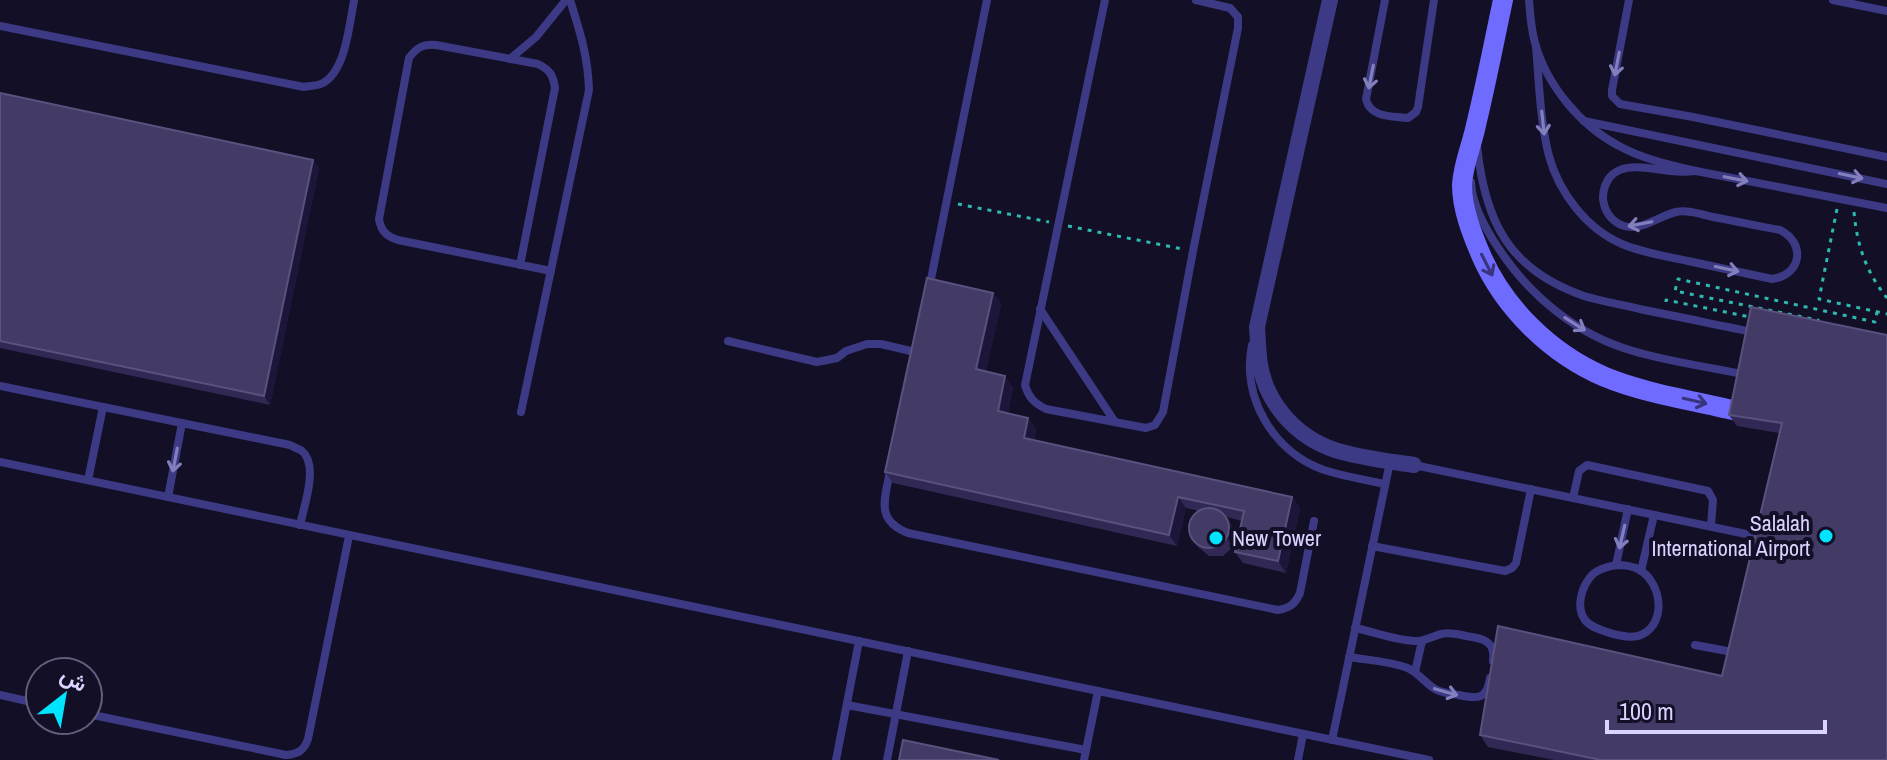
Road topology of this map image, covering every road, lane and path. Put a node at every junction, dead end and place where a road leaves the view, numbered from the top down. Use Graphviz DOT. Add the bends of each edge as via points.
graph roads {
  1 [pos="568,0"];
  2 [pos="987,0"];
  3 [pos="1105,0"];
  4 [pos="1196,0"];
  5 [pos="1330,0"];
  6 [pos="1385,0"];
  7 [pos="1434,0"];
  8 [pos="1503,0"];
  9 [pos="1529,0"];
  10 [pos="1629,0"];
  11 [pos="1833,0"];
  12 [pos="354,1"];
  13 [pos="1887,11"];
  14 [pos="0,26"];
  15 [pos="1536,46"];
  16 [pos="510,59"];
  17 [pos="1583,120"];
  18 [pos="1473,137"];
  19 [pos="1887,157"];
  20 [pos="1696,171"];
  21 [pos="1887,184"];
  22 [pos="1887,208"];
  23 [pos="1854,212"];
  24 [pos="1865,214"];
  25 [pos="1495,235"];
  26 [pos="520,265"];
  27 [pos="551,271"];
  28 [pos="927,296"];
  29 [pos="1887,298"];
  30 [pos="1040,309"];
  31 [pos="1877,312"];
  32 [pos="1663,313"];
  33 [pos="1887,314"];
  34 [pos="1756,318"];
  35 [pos="1257,327"];
  36 [pos="1816,330"];
  37 [pos="1756,333"];
  38 [pos="918,338"];
  39 [pos="728,341"];
  40 [pos="915,352"];
  41 [pos="912,367"];
  42 [pos="1747,375"];
  43 [pos="0,386"];
  44 [pos="103,407"];
  45 [pos="521,412"];
  46 [pos="1741,412"];
  47 [pos="1115,422"];
  48 [pos="182,423"];
  49 [pos="894,455"];
  50 [pos="1390,461"];
  51 [pos="0,462"];
  52 [pos="1414,465"];
  53 [pos="88,480"];
  54 [pos="1385,484"];
  55 [pos="1531,489"];
  56 [pos="168,497"];
  57 [pos="1573,498"];
  58 [pos="1628,509"];
  59 [pos="1654,515"];
  60 [pos="1314,521"];
  61 [pos="300,525"];
  62 [pos="1711,526"];
  63 [pos="349,536"];
  64 [pos="1372,546"];
  65 [pos="1757,550"];
  66 [pos="1616,565"];
  67 [pos="1641,571"];
  68 [pos="1355,628"];
  69 [pos="859,641"];
  70 [pos="1422,641"];
  71 [pos="1737,643"];
  72 [pos="1695,645"];
  73 [pos="908,651"];
  74 [pos="1349,657"];
  75 [pos="1415,672"];
  76 [pos="1098,691"];
  77 [pos="0,695"];
  78 [pos="24,700"];
  79 [pos="847,705"];
  80 [pos="896,714"];
  81 [pos="104,717"];
  82 [pos="1303,734"];
  83 [pos="1332,740"];
  84 [pos="1086,750"];
  85 [pos="836,760"];
  86 [pos="887,760"];
  87 [pos="1084,760"];
  88 [pos="1298,760"];
  89 [pos="1429,760"];
  1 -- 16 [label="lane"];
  1 -- 27 [label="lane" via="584,44 589,90"];
  2 -- 28 [label="lane"];
  3 -- 30 [label="lane"];
  4 -- 47 [label="lane" via="1230,8 1238,17 1238,28 1163,412 1146,428"];
  5 -- 35 [label="street"];
  6 -- 7 [label="lane, one-way" via="1367,105 1377,113 1408,118 1418,107"];
  8 -- 18 [label="street"];
  9 -- 15 [label="lane"];
  10 -- 19 [label="lane, one-way" via="1612,90 1620,104"];
  11 -- 13 [label="lane"];
  12 -- 14 [label="lane" via="334,74 321,85 304,87"];
  15 -- 17 [label="lane" via="1561,94"];
  15 -- 20 [label="lane, one-way" via="1550,160 1586,220 1603,234 1642,251 1772,279 1787,274 1796,262 1796,246 1780,230 1682,211 1644,225 1624,226 1604,206 1604,187 1624,168"];
  16 -- 26 [label="lane" via="548,69 555,88"];
  16 -- 26 [label="lane" via="436,45 415,49 409,58 379,219 381,229 398,240"];
  17 -- 20 [label="lane" via="1640,156"];
  17 -- 21 [label="lane, one-way"];
  18 -- 25 [label="lane"];
  18 -- 25 [label="lane" via="1471,188 1478,212"];
  18 -- 46 [label="street, one-way" via="1464,166 1464,204 1486,266 1524,320 1575,362 1605,377"];
  20 -- 22 [label="lane, one-way"];
  23 -- 24 [label="path"];
  23 -- 29 [label="path" via="1859,246"];
  23 -- 31 [label="path" via="1837,208 1819,299"];
  25 -- 32 [label="lane" via="1531,268 1565,288"];
  25 -- 42 [label="lane, one-way" via="1520,278 1583,330 1633,351"];
  26 -- 27 [label="lane"];
  27 -- 45 [label="lane"];
  30 -- 47 [label="lane"];
  30 -- 47 [label="lane" via="1026,374 1028,395 1046,409"];
  31 -- 33 [label="path"];
  31 -- 36 [label="path" via="1875,322 1678,279 1675,291 1818,320"];
  32 -- 34 [label="path" via="1666,300"];
  32 -- 37 [label="lane"];
  35 -- 50 [label="street" via="1264,379 1291,423 1334,450"];
  35 -- 54 [label="lane" via="1250,380 1254,399 1276,436 1324,469"];
  38 -- 40 [label="lane"];
  39 -- 40 [label="lane" via="817,362 867,344"];
  40 -- 41 [label="lane"];
  43 -- 44 [label="lane"];
  44 -- 48 [label="lane"];
  44 -- 53 [label="lane"];
  48 -- 56 [label="lane, one-way"];
  48 -- 61 [label="lane" via="302,451 311,473"];
  49 -- 60 [label="lane" via="884,511 897,529 1278,610 1296,602 1300,593"];
  50 -- 52 [label="street"];
  50 -- 54 [label="lane"];
  51 -- 53 [label="lane"];
  52 -- 55 [label="lane"];
  53 -- 56 [label="lane"];
  54 -- 64 [label="lane"];
  55 -- 57 [label="lane"];
  55 -- 64 [label="lane" via="1516,563 1505,571"];
  56 -- 61 [label="lane"];
  57 -- 58 [label="lane"];
  57 -- 62 [label="lane" via="1579,471 1587,465 1703,489 1713,500"];
  58 -- 59 [label="lane"];
  58 -- 66 [label="lane, one-way"];
  59 -- 62 [label="lane"];
  59 -- 67 [label="lane"];
  61 -- 63 [label="lane"];
  62 -- 65 [label="lane" via="1753,537"];
  63 -- 69 [label="lane"];
  63 -- 81 [label="lane" via="308,739 296,754"];
  64 -- 68 [label="lane"];
  66 -- 67 [label="lane"];
  66 -- 67 [label="lane" via="1593,575 1581,597 1585,621 1607,632 1635,637 1653,625 1657,591"];
  68 -- 70 [label="lane"];
  68 -- 74 [label="lane"];
  69 -- 73 [label="lane"];
  69 -- 79 [label="lane"];
  70 -- 75 [label="lane"];
  75 -- 70 [label="lane, one-way" via="1440,692 1474,698 1489,687 1494,654 1488,642 1450,633"];
  71 -- 72 [label="lane" via="1727,651"];
  73 -- 76 [label="lane"];
  73 -- 80 [label="lane"];
  74 -- 75 [label="lane"];
  74 -- 83 [label="lane"];
  76 -- 82 [label="lane"];
  76 -- 84 [label="lane"];
  77 -- 78 [label="lane"];
  79 -- 80 [label="lane"];
  79 -- 85 [label="lane"];
  80 -- 84 [label="lane"];
  80 -- 86 [label="lane"];
  82 -- 83 [label="lane"];
  82 -- 88 [label="lane"];
  83 -- 89 [label="lane"];
  84 -- 87 [label="lane"];
}
